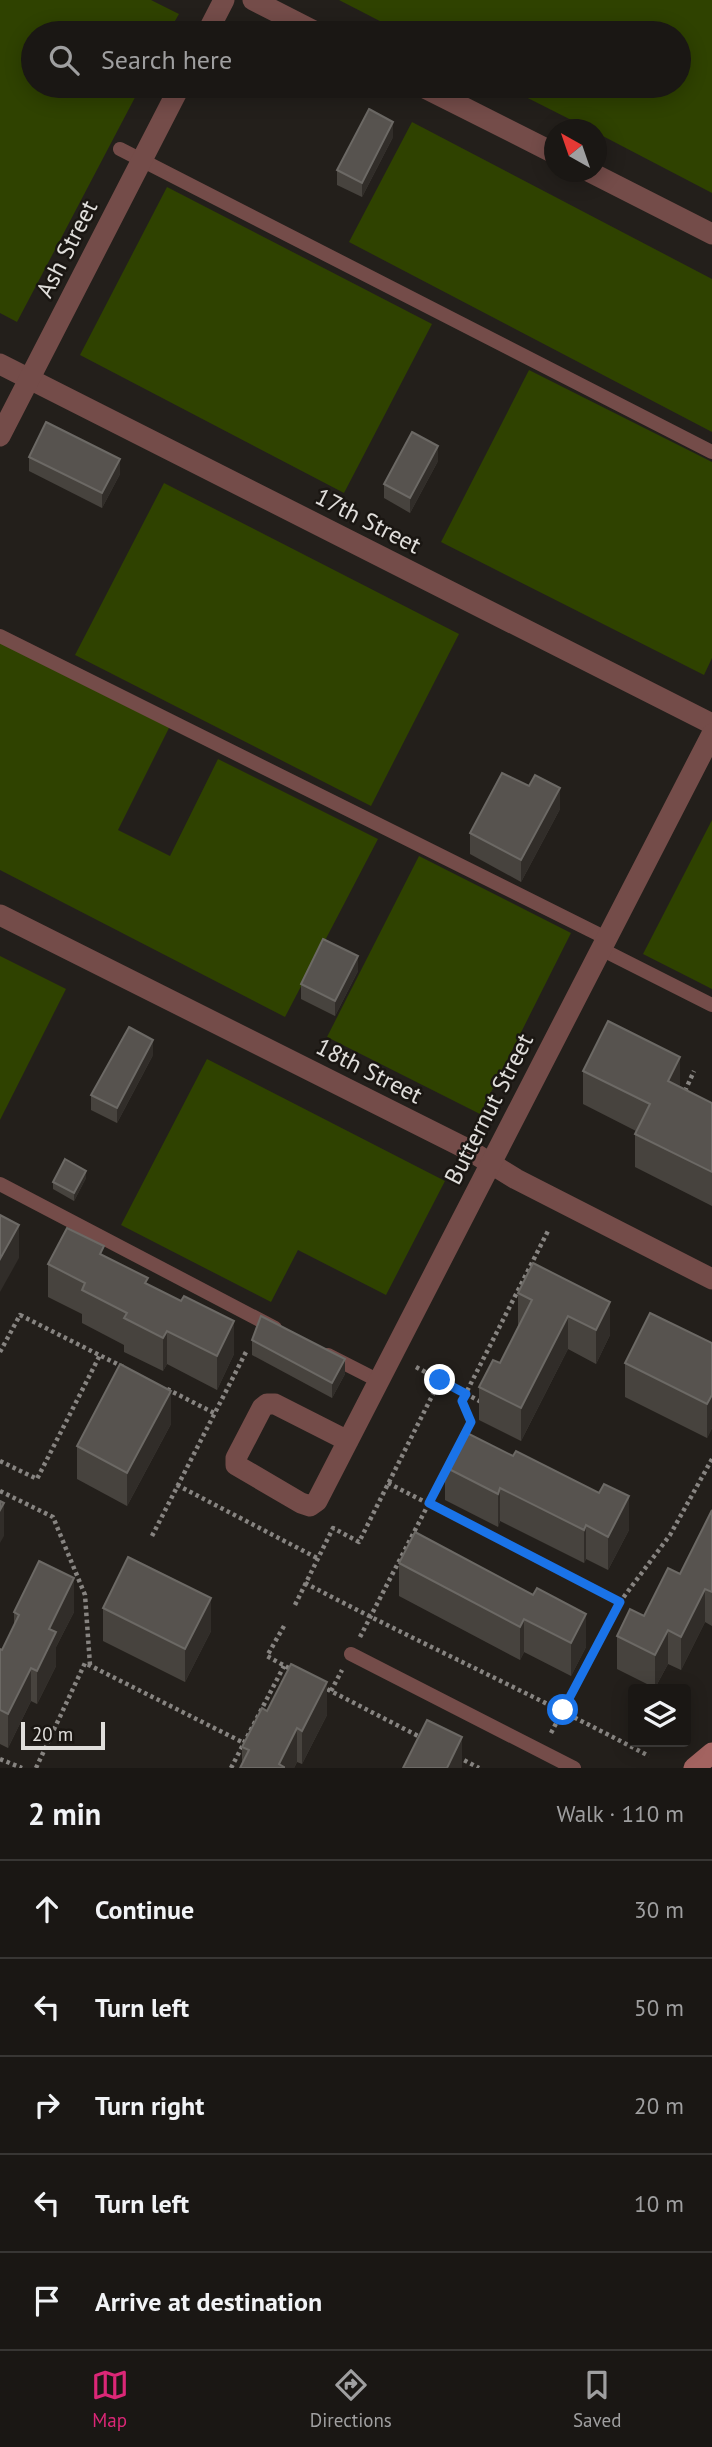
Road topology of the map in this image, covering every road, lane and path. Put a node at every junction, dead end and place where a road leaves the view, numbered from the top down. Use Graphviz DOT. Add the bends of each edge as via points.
graph roads {
  1 [pos="224,0"];
  2 [pos="253,0"];
  3 [pos="213,21"];
  4 [pos="294,21"];
  5 [pos="174,98"];
  6 [pos="445,98"];
  7 [pos="544,148"];
  8 [pos="120,149"];
  9 [pos="142,160"];
  10 [pos="607,181"];
  11 [pos="712,234"];
  12 [pos="0,364"];
  13 [pos="29,380"];
  14 [pos="0,436"];
  15 [pos="712,452"];
  16 [pos="0,636"];
  17 [pos="712,724"];
  18 [pos="712,734"];
  19 [pos="0,915"];
  20 [pos="603,944"];
  21 [pos="712,1004"];
  22 [pos="694,1072"];
  23 [pos="693,1096"];
  24 [pos="491,1164"];
  25 [pos="0,1184"];
  26 [pos="549,1229"];
  27 [pos="712,1279"];
  28 [pos="289,1334"];
  29 [pos="313,1347"];
  30 [pos="0,1352"];
  31 [pos="246,1352"];
  32 [pos="100,1355"];
  33 [pos="416,1367"];
  34 [pos="134,1373"];
  35 [pos="440,1380"];
  36 [pos="379,1381"];
  37 [pos="157,1384"];
  38 [pos="466,1394"];
  39 [pos="487,1405"];
  40 [pos="214,1413"];
  41 [pos="348,1441"];
  42 [pos="459,1445"];
  43 [pos="453,1457"];
  44 [pos="712,1459"];
  45 [pos="0,1461"];
  46 [pos="388,1483"];
  47 [pos="177,1485"];
  48 [pos="0,1491"];
  49 [pos="429,1503"];
  50 [pos="152,1536"];
  51 [pos="317,1558"];
  52 [pos="305,1583"];
  53 [pos="620,1602"];
  54 [pos="295,1605"];
  55 [pos="369,1617"];
  56 [pos="284,1626"];
  57 [pos="351,1654"];
  58 [pos="90,1665"];
  59 [pos="284,1666"];
  60 [pos="296,1672"];
  61 [pos="319,1685"];
  62 [pos="563,1710"];
  63 [pos="551,1733"];
  64 [pos="430,1742"];
  65 [pos="244,1743"];
  66 [pos="712,1753"];
  67 [pos="454,1755"];
  68 [pos="649,1756"];
  69 [pos="0,1759"];
  70 [pos="22,1768"];
  71 [pos="36,1768"];
  72 [pos="231,1768"];
  73 [pos="479,1768"];
  74 [pos="574,1768"];
  75 [pos="694,1768"];
  1 -- 3 [label="street"];
  2 -- 4 [label="street"];
  5 -- 9 [label="street, Ash Street"];
  6 -- 7 [label="street"];
  8 -- 9 [label="lane"];
  9 -- 13 [label="street, Ash Street"];
  9 -- 15 [label="lane"];
  10 -- 11 [label="street"];
  12 -- 13 [label="street, 17th Street"];
  13 -- 14 [label="street, Ash Street"];
  13 -- 17 [label="street, 17th Street"];
  16 -- 20 [label="lane"];
  18 -- 20 [label="street, Butternut Street"];
  19 -- 24 [label="street, 18th Street"];
  20 -- 21 [label="lane"];
  20 -- 24 [label="street, Butternut Street"];
  22 -- 23 [label="path" via="683,1091"];
  24 -- 27 [label="street, 18th Street"];
  24 -- 36 [label="street, Butternut Street"];
  25 -- 28 [label="lane"];
  26 -- 38 [label="path"];
  29 -- 36 [label="lane"];
  30 -- 32 [label="path" via="20,1315"];
  31 -- 40 [label="path"];
  32 -- 34 [label="path"];
  32 -- 45 [label="path" via="37,1479"];
  33 -- 35 [label="path"];
  35 -- 38 [label="path"];
  35 -- 46 [label="path"];
  36 -- 41 [label="street, Butternut Street"];
  37 -- 40 [label="path"];
  38 -- 39 [label="path"];
  38 -- 42 [label="path" via="462,1401 471,1422"];
  40 -- 47 [label="path"];
  41 -- 41 [label="street, Butternut Street" via="317,1501 310,1506 236,1465 261,1408 267,1404"];
  43 -- 49 [label="path"];
  44 -- 53 [label="path" via="670,1535"];
  46 -- 49 [label="path"];
  46 -- 51 [label="path" via="359,1542 333,1528"];
  47 -- 50 [label="path"];
  47 -- 51 [label="path"];
  48 -- 58 [label="path" via="53,1517 85,1595"];
  49 -- 53 [label="path"];
  49 -- 55 [label="path"];
  51 -- 52 [label="path"];
  52 -- 54 [label="path"];
  52 -- 55 [label="path"];
  53 -- 62 [label="path"];
  55 -- 57 [label="path"];
  55 -- 62 [label="path"];
  56 -- 59 [label="path" via="267,1656"];
  57 -- 74 [label="lane"];
  58 -- 65 [label="path"];
  58 -- 71 [label="path" via="85,1663"];
  59 -- 60 [label="path"];
  59 -- 65 [label="path"];
  61 -- 64 [label="path"];
  62 -- 63 [label="path"];
  62 -- 68 [label="path"];
  65 -- 72 [label="path"];
  66 -- 75 [label="street"];
  67 -- 73 [label="path"];
  69 -- 70 [label="path"];
}
